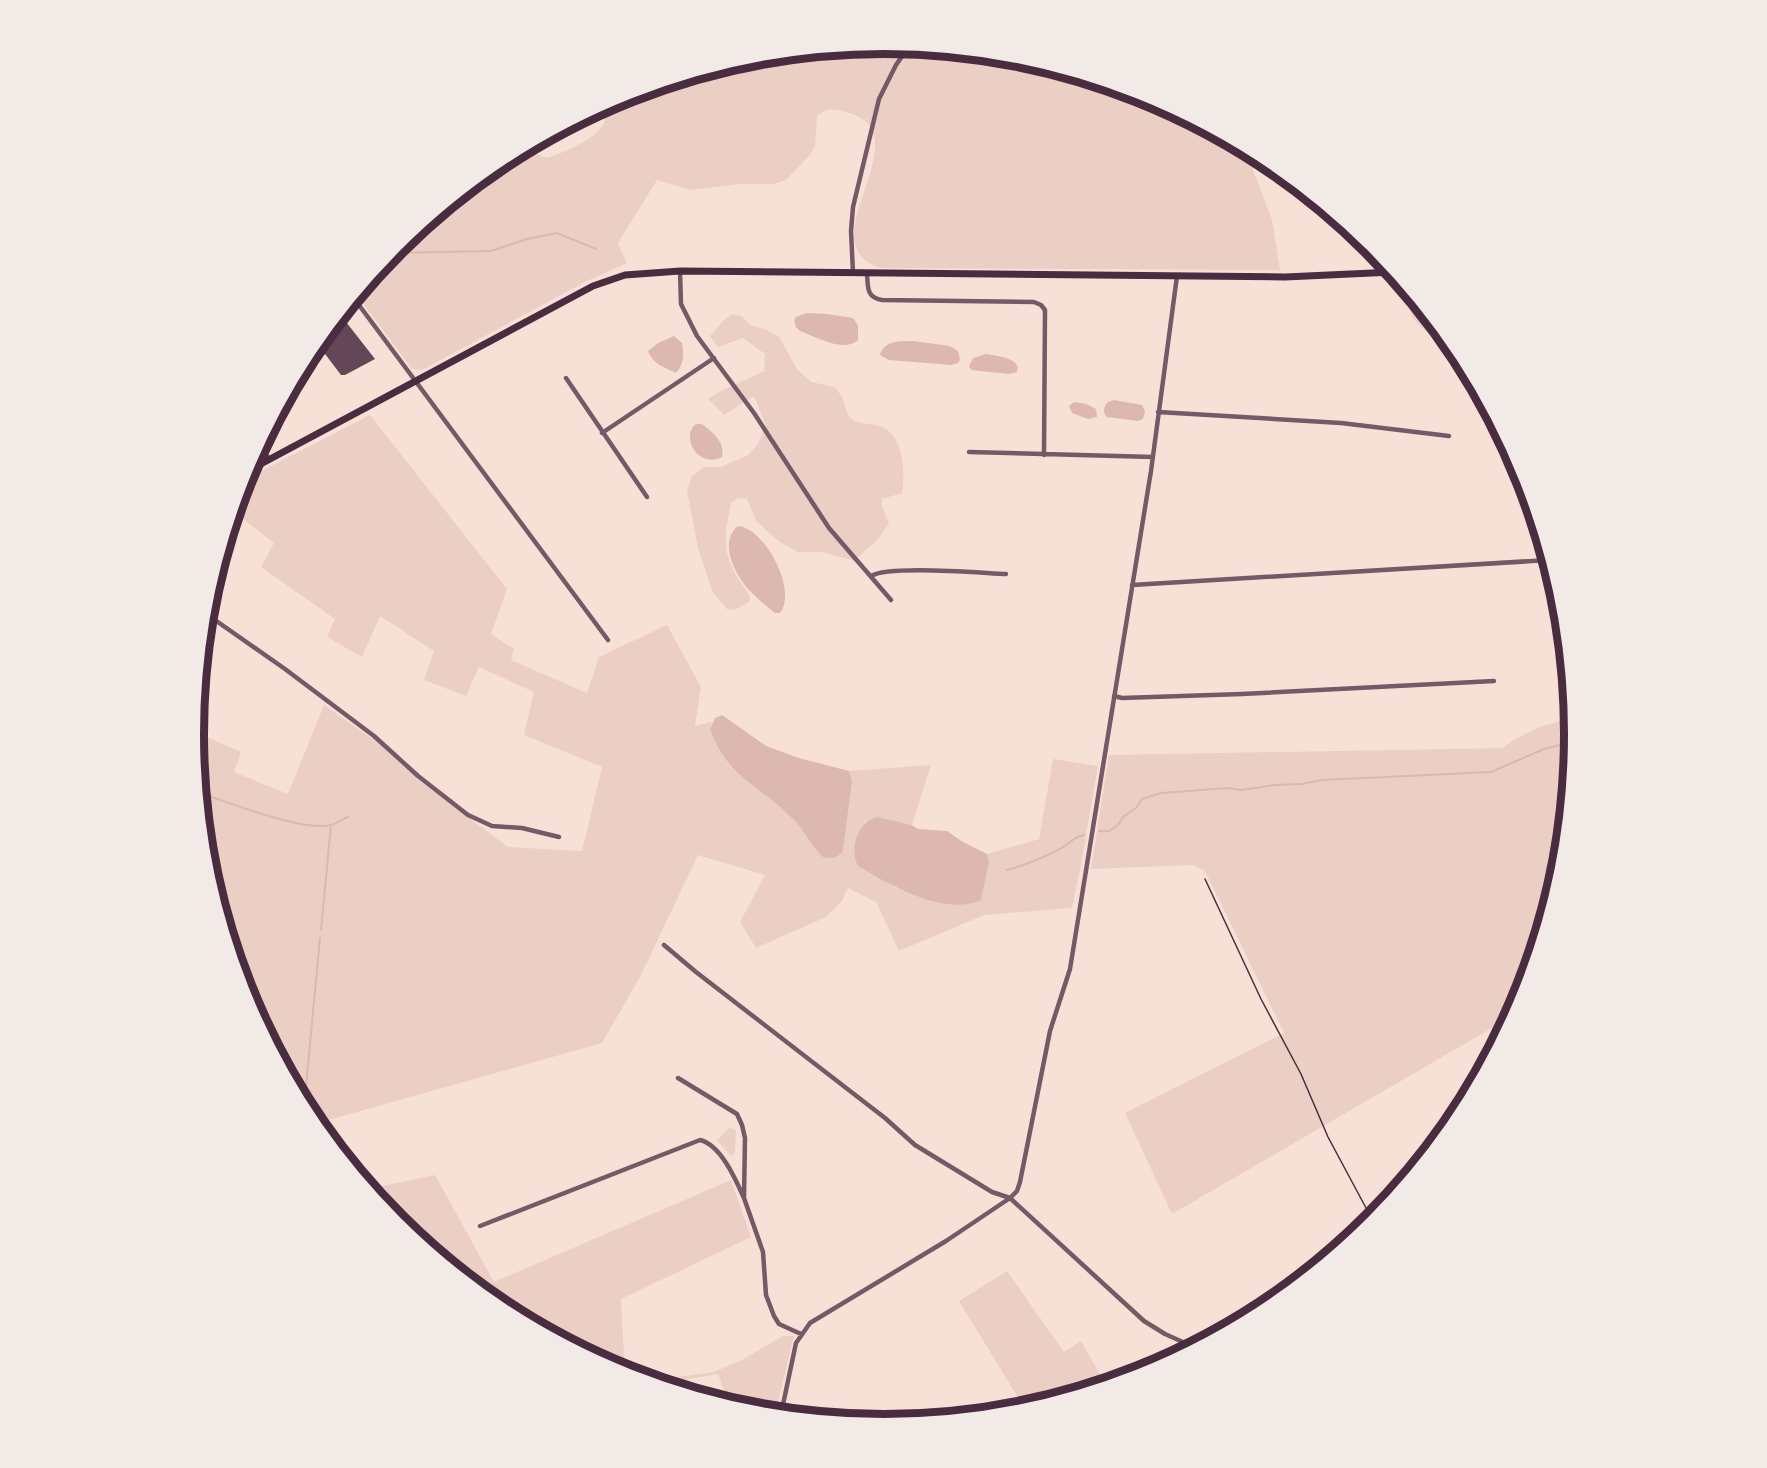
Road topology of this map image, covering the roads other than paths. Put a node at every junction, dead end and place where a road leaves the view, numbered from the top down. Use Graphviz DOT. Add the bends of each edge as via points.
graph roads {
  1 [pos="903,54"];
  2 [pos="680,271"];
  3 [pos="853,273"];
  4 [pos="867,273"];
  5 [pos="1382,273"];
  6 [pos="1177,276"];
  7 [pos="358,303"];
  8 [pos="714,358"];
  9 [pos="566,378"];
  10 [pos="415,381"];
  11 [pos="1158,412"];
  12 [pos="602,433"];
  13 [pos="1449,436"];
  14 [pos="265,453"];
  15 [pos="969,453"];
  16 [pos="1044,454"];
  17 [pos="1153,457"];
  18 [pos="270,460"];
  19 [pos="259,466"];
  20 [pos="647,497"];
  21 [pos="1541,561"];
  22 [pos="1006,574"];
  23 [pos="871,576"];
  24 [pos="1132,585"];
  25 [pos="891,600"];
  26 [pos="214,619"];
  27 [pos="608,640"];
  28 [pos="1494,681"];
  29 [pos="1114,696"];
  30 [pos="559,837"];
  31 [pos="664,945"];
  32 [pos="678,1078"];
  33 [pos="744,1198"];
  34 [pos="1010,1198"];
  35 [pos="480,1226"];
  36 [pos="801,1334"];
  37 [pos="1186,1343"];
  38 [pos="783,1406"];
  1 -- 3 [label="street" via="879,99 853,207"];
  2 -- 3 [label="main road"];
  2 -- 8 [label="street" via="685,314"];
  2 -- 10 [label="main road" via="642,272 608,279"];
  3 -- 4 [label="main road"];
  4 -- 6 [label="main road"];
  4 -- 16 [label="street" via="869,294 877,299 1041,305 1045,310"];
  5 -- 6 [label="main road"];
  6 -- 11 [label="street"];
  7 -- 10 [label="street"];
  8 -- 12 [label="street"];
  8 -- 23 [label="street" via="828,528"];
  9 -- 12 [label="street"];
  10 -- 18 [label="main road"];
  10 -- 27 [label="street"];
  11 -- 13 [label="street" via="1341,423"];
  11 -- 17 [label="street"];
  12 -- 20 [label="street"];
  14 -- 18 [label="street"];
  15 -- 16 [label="street"];
  16 -- 17 [label="street"];
  17 -- 24 [label="street"];
  18 -- 19 [label="main road"];
  21 -- 24 [label="street"];
  22 -- 23 [label="street" via="927,571"];
  23 -- 25 [label="street"];
  24 -- 29 [label="street"];
  26 -- 30 [label="street" via="374,736 468,814 492,826"];
  28 -- 29 [label="street" via="1242,694"];
  29 -- 34 [label="street" via="1070,969 1050,1031 1020,1182"];
  31 -- 34 [label="street" via="915,1145 992,1192"];
  32 -- 33 [label="street" via="737,1114 745,1138"];
  33 -- 35 [label="street" via="728,1165 706,1142 699,1140"];
  33 -- 36 [label="street" via="763,1252 769,1305 779,1324"];
  34 -- 36 [label="street" via="828,1311"];
  34 -- 37 [label="street" via="1144,1321"];
  36 -- 38 [label="street" via="793,1353"];
}
